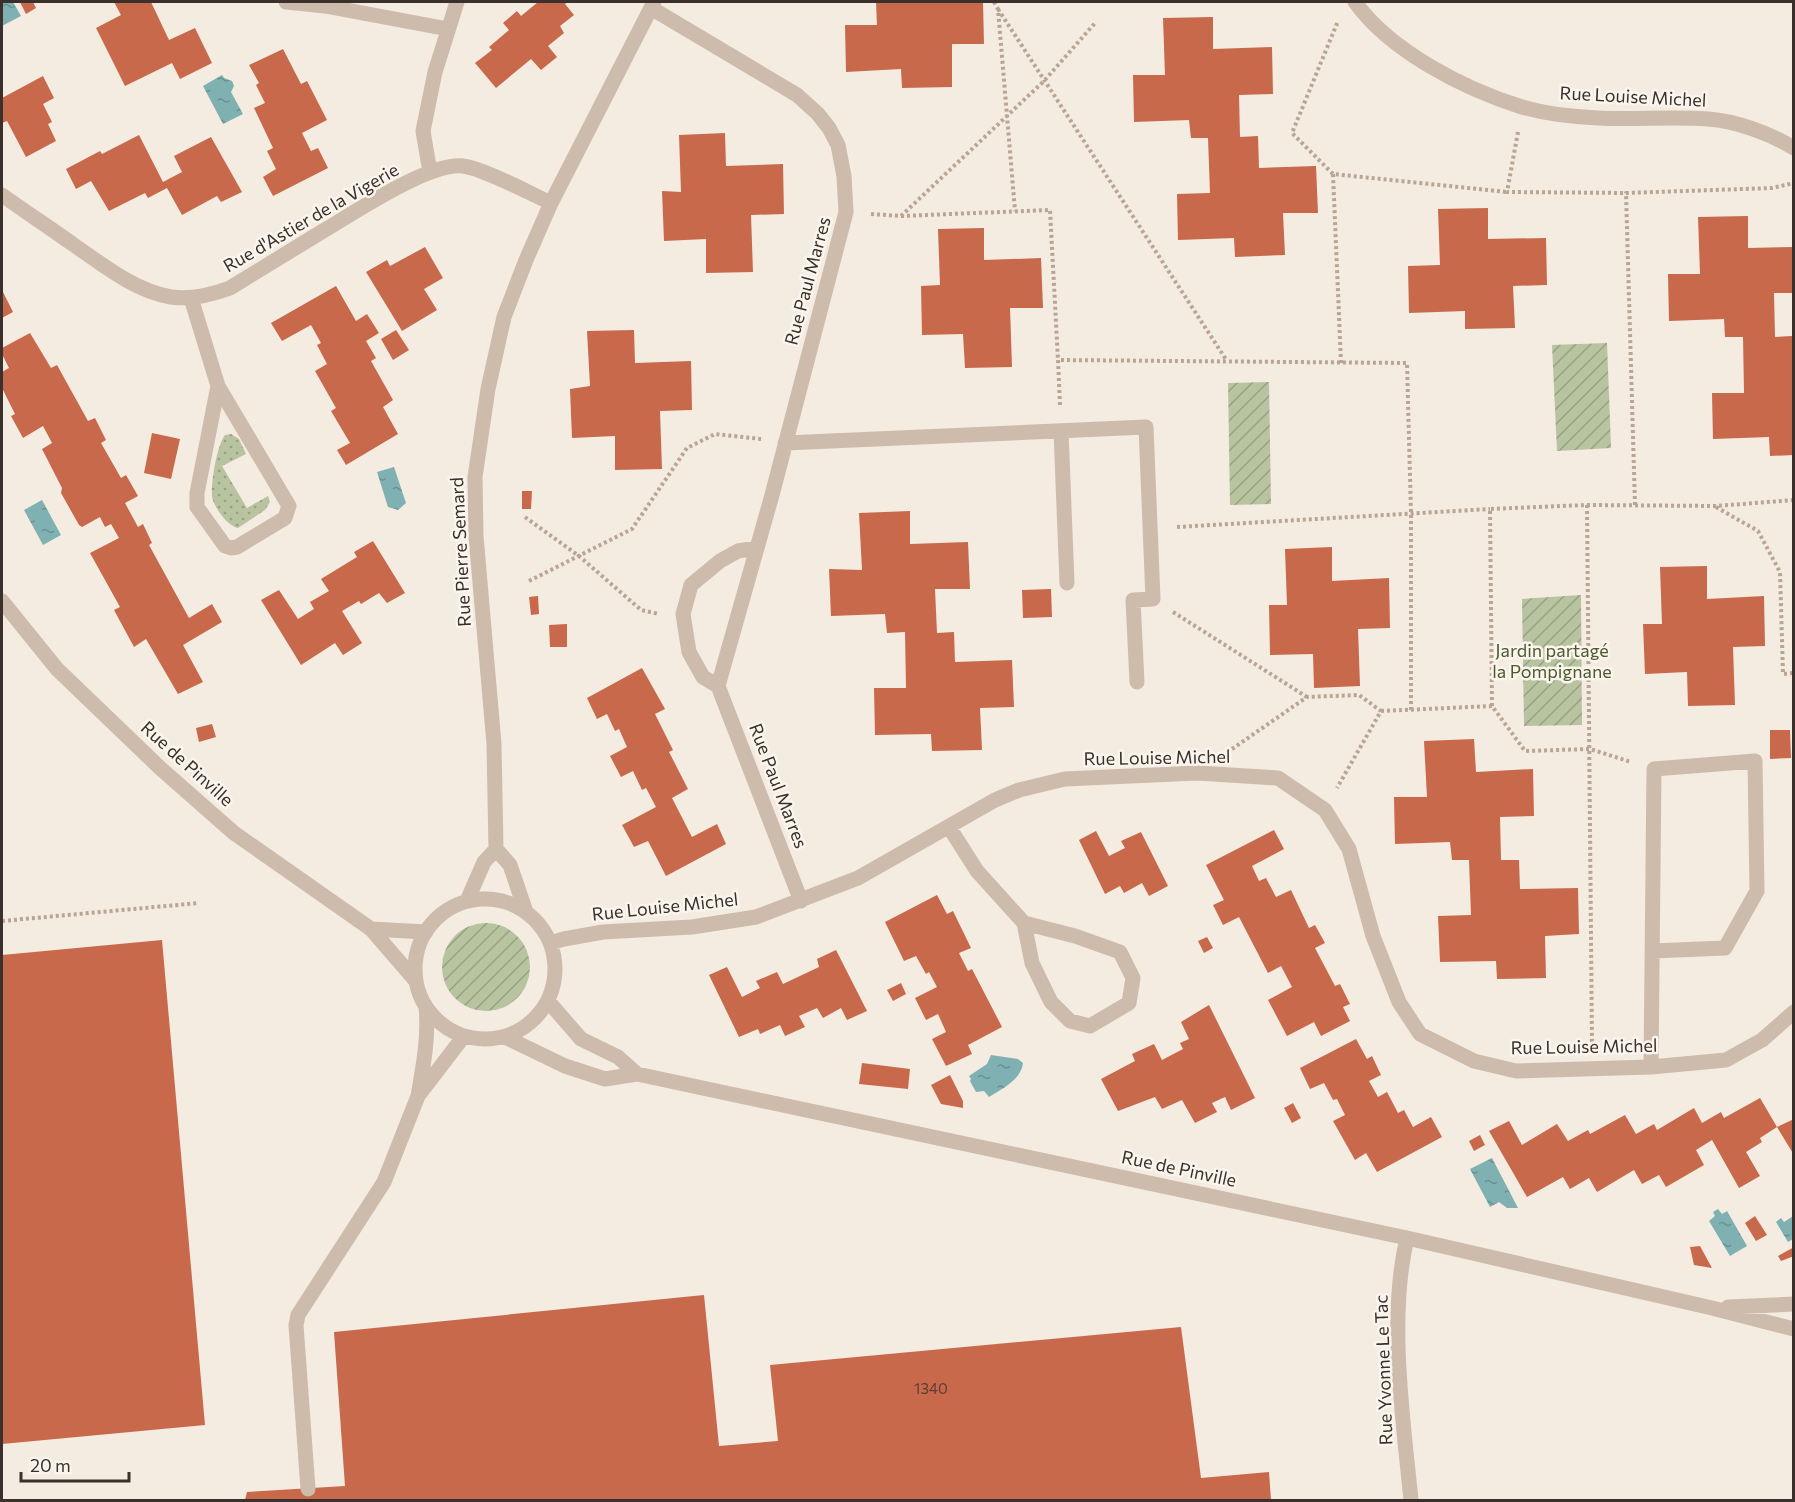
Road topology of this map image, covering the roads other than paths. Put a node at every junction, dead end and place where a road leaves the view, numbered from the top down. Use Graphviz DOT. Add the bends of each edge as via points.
graph roads {
  1 [pos="286,2"];
  2 [pos="456,2"];
  3 [pos="1355,2"];
  4 [pos="323,4"];
  5 [pos="653,5"];
  6 [pos="448,29"];
  7 [pos="1792,147"];
  8 [pos="430,172"];
  9 [pos="2,195"];
  10 [pos="551,203"];
  11 [pos="191,298"];
  12 [pos="218,386"];
  13 [pos="1061,431"];
  14 [pos="785,443"];
  15 [pos="756,548"];
  16 [pos="1067,583"];
  17 [pos="2,602"];
  18 [pos="1137,682"];
  19 [pos="718,686"];
  20 [pos="949,827"];
  21 [pos="496,849"];
  22 [pos="467,901"];
  23 [pos="801,901"];
  24 [pos="526,912"];
  25 [pos="1024,923"];
  26 [pos="371,929"];
  27 [pos="426,932"];
  28 [pos="550,944"];
  29 [pos="1652,951"];
  30 [pos="416,981"];
  31 [pos="548,1001"];
  32 [pos="426,1007"];
  33 [pos="1794,1012"];
  34 [pos="464,1036"];
  35 [pos="506,1036"];
  36 [pos="1651,1067"];
  37 [pos="638,1074"];
  38 [pos="418,1096"];
  39 [pos="1407,1238"];
  40 [pos="1794,1305"];
  41 [pos="1712,1308"];
  42 [pos="1794,1329"];
  43 [pos="308,1489"];
  44 [pos="1411,1500"];
  1 -- 4 [label="street"];
  2 -- 6 [label="street"];
  3 -- 7 [label="street, Rue Louise Michel" via="1367,18 1402,47 1476,89 1522,107 1597,118 1709,119 1759,132"];
  4 -- 6 [label="street"];
  5 -- 10 [label="street, Rue Pierre Semard"];
  5 -- 14 [label="street, Rue Paul Marres" via="797,94 818,114 838,145 846,212"];
  6 -- 8 [label="street" via="423,131"];
  8 -- 10 [label="street, Rue d'Astier de la Vigerie" via="464,166"];
  8 -- 11 [label="street, Rue d'Astier de la Vigerie" via="230,288"];
  9 -- 11 [label="street, Rue d'Astier de la Vigerie" via="124,278 171,297"];
  10 -- 21 [label="street, Rue Pierre Semard" via="504,317 475,477 477,548 494,744"];
  11 -- 12 [label="street"];
  12 -- 12 [label="street" via="196,500 225,546 231,548 285,518 289,506"];
  13 -- 14 [label="street"];
  13 -- 16 [label="street"];
  13 -- 18 [label="street" via="1146,427 1153,599 1133,600"];
  14 -- 15 [label="street, Rue Paul Marres"];
  15 -- 19 [label="street, Rue Paul Marres"];
  15 -- 19 [label="street, Rue Paul Marres" via="738,551 720,561 691,585 683,614 689,652 703,677"];
  17 -- 26 [label="street, Rue de Pinville" via="57,669 234,833"];
  19 -- 23 [label="street, Rue Paul Marres"];
  20 -- 23 [label="street, Rue Louise Michel" via="858,878"];
  20 -- 25 [label="street" via="977,871"];
  20 -- 36 [label="street, Rue Louise Michel" via="1019,790 1065,779 1197,773 1278,778 1325,810 1349,849 1373,936 1399,1002 1420,1034 1474,1061 1516,1071"];
  21 -- 22 [label="street" via="484,862"];
  21 -- 24 [label="street" via="510,865"];
  22 -- 24 [label="street" via="488,898 508,902"];
  22 -- 27 [label="street" via="437,918"];
  23 -- 28 [label="street, Rue Louise Michel" via="756,917 692,927 603,932"];
  24 -- 28 [label="street"];
  25 -- 25 [label="street" via="1120,952 1133,978 1129,1004 1090,1026 1070,1021 1051,1002 1032,963"];
  26 -- 27 [label="street"];
  26 -- 30 [label="street, Rue de Pinville"];
  27 -- 30 [label="street" via="418,948"];
  28 -- 31 [label="street" via="555,967"];
  29 -- 29 [label="street" via="1654,769 1755,761 1757,891 1725,948"];
  29 -- 36 [label="street"];
  30 -- 32 [label="street"];
  31 -- 35 [label="street" via="537,1017"];
  31 -- 37 [label="street, Rue de Pinville" via="581,1039 618,1058"];
  32 -- 34 [label="street" via="452,1031"];
  32 -- 38 [label="street" via="428,1023"];
  33 -- 36 [label="street, Rue Louise Michel" via="1762,1040 1726,1060"];
  34 -- 35 [label="street" via="488,1040"];
  34 -- 38 [label="street"];
  35 -- 37 [label="street, Rue de Pinville" via="565,1066 605,1079"];
  37 -- 39 [label="street, Rue de Pinville"];
  38 -- 43 [label="street" via="384,1182 298,1316"];
  39 -- 41 [label="street, Rue de Pinville"];
  39 -- 44 [label="street, Rue Yvonne Le Tac" via="1399,1291 1399,1330"];
  40 -- 41 [label="street, Rue de Pinville"];
  41 -- 42 [label="street, Rue de Pinville"];
}
